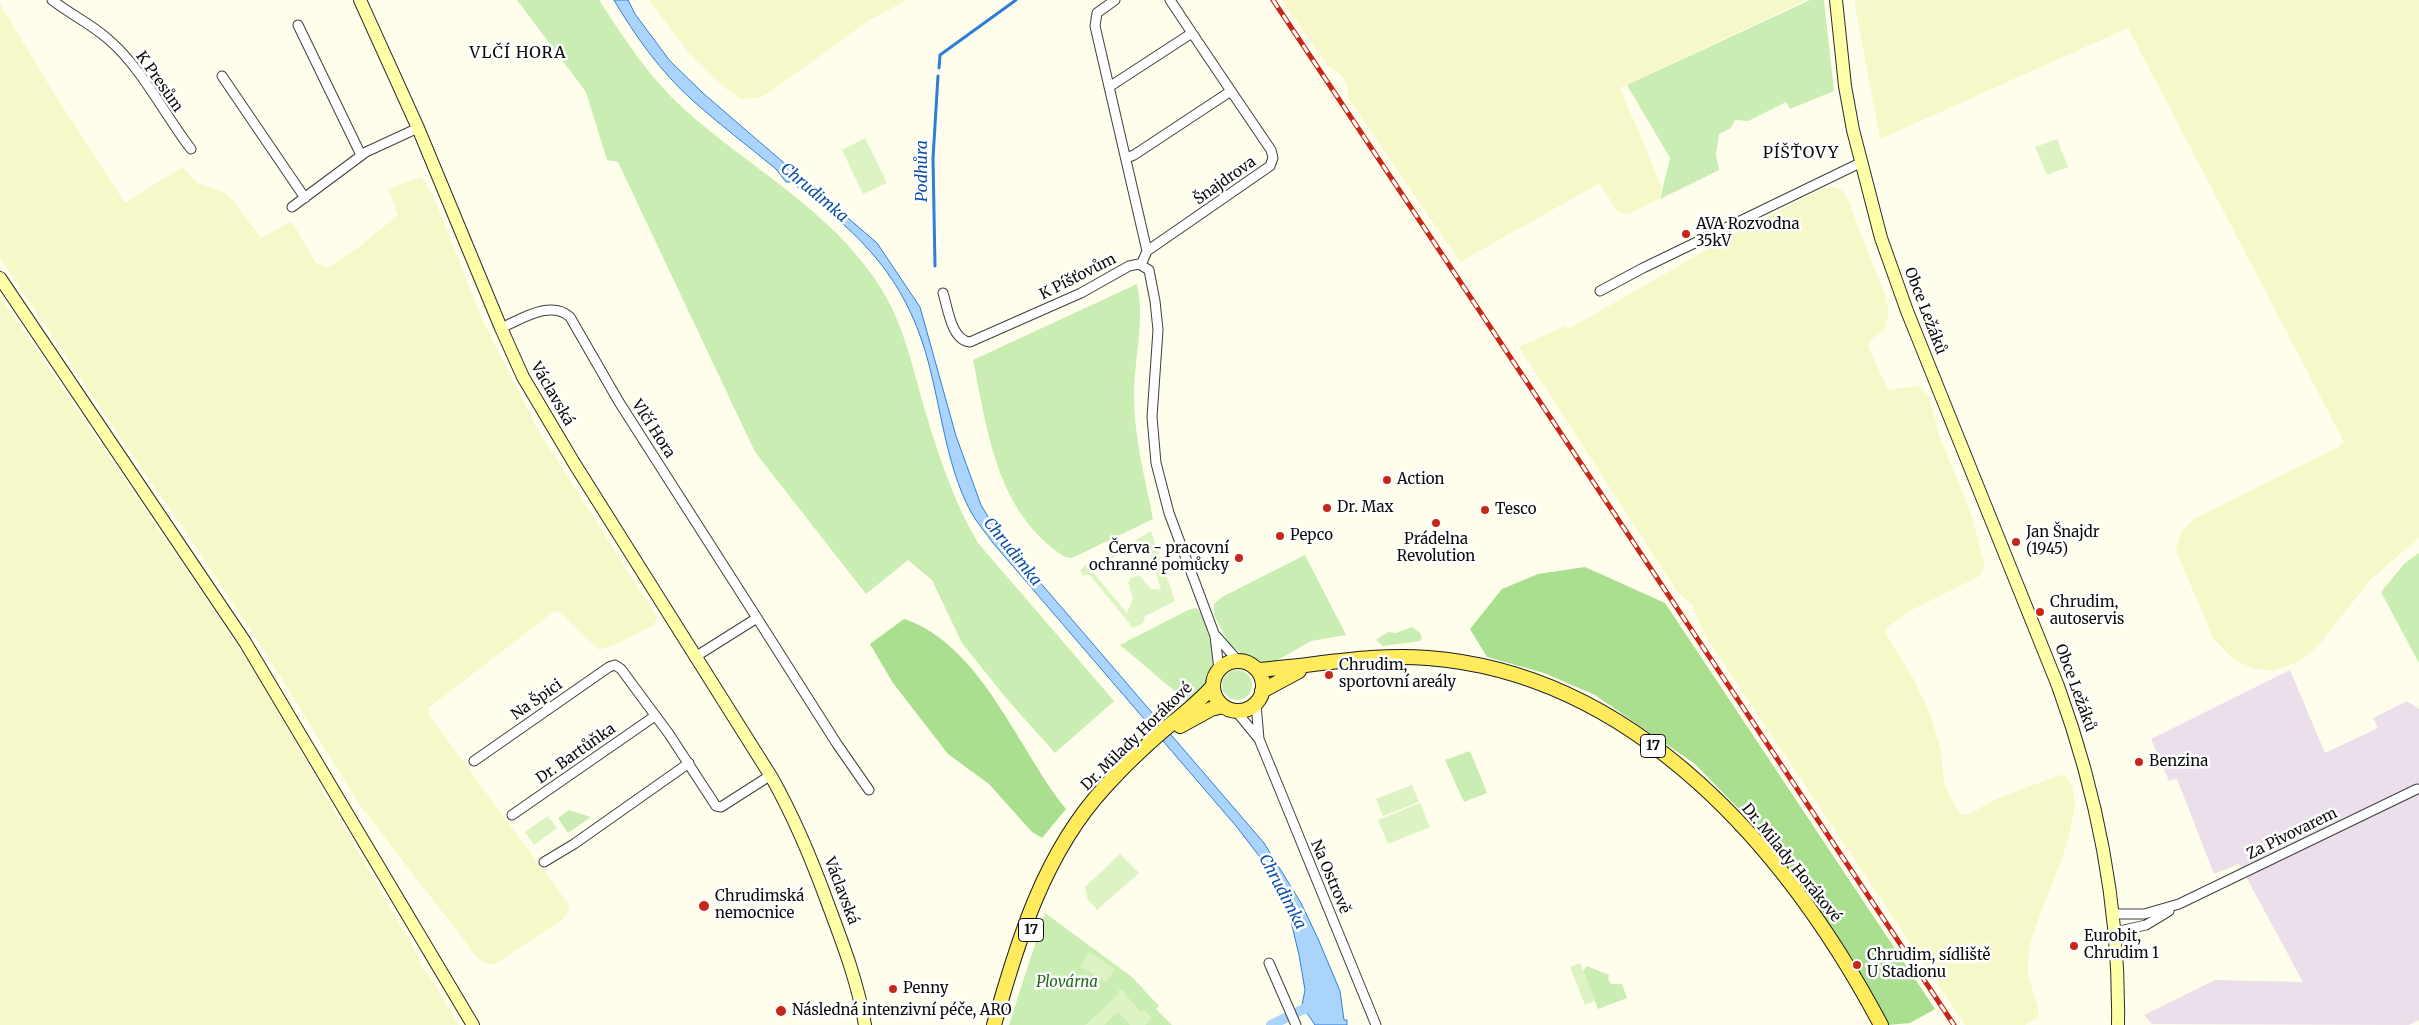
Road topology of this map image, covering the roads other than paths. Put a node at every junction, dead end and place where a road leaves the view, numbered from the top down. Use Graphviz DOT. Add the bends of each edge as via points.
graph roads {
  1 [pos="52,0"];
  2 [pos="360,0"];
  3 [pos="1115,0"];
  4 [pos="1170,0"];
  5 [pos="1836,0"];
  6 [pos="298,25"];
  7 [pos="1192,33"];
  8 [pos="222,76"];
  9 [pos="1109,86"];
  10 [pos="1231,90"];
  11 [pos="418,128"];
  12 [pos="191,149"];
  13 [pos="361,155"];
  14 [pos="1126,158"];
  15 [pos="1860,163"];
  16 [pos="304,198"];
  17 [pos="292,207"];
  18 [pos="1147,251"];
  19 [pos="1141,264"];
  20 [pos="0,278"];
  21 [pos="1600,291"];
  22 [pos="943,293"];
  23 [pos="500,328"];
  24 [pos="757,618"];
  25 [pos="1216,636"];
  26 [pos="695,657"];
  27 [pos="1239,662"];
  28 [pos="1310,666"];
  29 [pos="1219,670"];
  30 [pos="1257,670"];
  31 [pos="1213,686"];
  32 [pos="1262,691"];
  33 [pos="1256,704"];
  34 [pos="1230,709"];
  35 [pos="655,716"];
  36 [pos="1184,718"];
  37 [pos="1259,739"];
  38 [pos="474,761"];
  39 [pos="689,764"];
  40 [pos="771,775"];
  41 [pos="2417,789"];
  42 [pos="869,790"];
  43 [pos="512,815"];
  44 [pos="1067,838"];
  45 [pos="544,862"];
  46 [pos="2179,904"];
  47 [pos="2114,914"];
  48 [pos="2115,932"];
  49 [pos="1270,963"];
  50 [pos="1293,1018"];
  51 [pos="473,1025"];
  52 [pos="864,1025"];
  53 [pos="994,1025"];
  54 [pos="1002,1025"];
  55 [pos="1376,1025"];
  56 [pos="1881,1025"];
  57 [pos="2118,1025"];
  1 -- 12 [label="street, K Presům" via="119,50 138,71"];
  2 -- 11 [label="street, Václavská"];
  3 -- 9 [label="street" via="1100,10 1095,21"];
  4 -- 7 [label="street, Šnajdrova"];
  5 -- 15 [label="street, Obce Ležáků" via="1845,86"];
  6 -- 13 [label="street"];
  7 -- 9 [label="street"];
  7 -- 10 [label="street, Šnajdrova"];
  8 -- 16 [label="street"];
  9 -- 14 [label="street"];
  10 -- 14 [label="street"];
  10 -- 18 [label="street, Šnajdrova" via="1271,150 1270,166"];
  11 -- 13 [label="street"];
  11 -- 23 [label="street, Václavská"];
  13 -- 16 [label="street"];
  14 -- 18 [label="street"];
  15 -- 21 [label="street"];
  15 -- 47 [label="street, Obce Ležáků" via="1881,238 1907,311 2071,722 2094,800"];
  16 -- 17 [label="street"];
  18 -- 19 [label="street"];
  19 -- 22 [label="street, K Píšťovům" via="1129,266 1081,293 970,342 958,337"];
  19 -- 25 [label="street, K Píšťovům" via="1150,274 1157,317 1152,417 1160,480 1175,530"];
  20 -- 51 [label="street" via="245,642"];
  23 -- 24 [label="street, Vlčí Hora" via="544,310 560,311 570,317 619,402"];
  23 -- 26 [label="street, Václavská" via="542,410"];
  24 -- 26 [label="street"];
  24 -- 42 [label="street, Vlčí Hora"];
  25 -- 27 [label="street"];
  25 -- 29 [label="street"];
  26 -- 40 [label="street, Václavská"];
  27 -- 29 [label="main road"];
  27 -- 30 [label="main road, 17"];
  28 -- 30 [label="main road, Dr. Milady Horákové / 17"];
  28 -- 32 [label="main road, Dr. Milady Horákové / 17"];
  28 -- 56 [label="main road, Dr. Milady Horákové / 17" via="1350,658 1402,656 1487,666 1544,684 1582,701 1626,727 1702,785 1760,846 1825,932"];
  29 -- 31 [label="main road, 17"];
  30 -- 32 [label="main road"];
  31 -- 34 [label="main road" via="1214,694"];
  31 -- 36 [label="main road, Dr. Milady Horákové / 17"];
  32 -- 33 [label="main road"];
  33 -- 34 [label="main road, 17" via="1250,708"];
  33 -- 37 [label="street, Na Ostrově"];
  34 -- 36 [label="main road, Dr. Milady Horákové / 17" via="1211,709"];
  34 -- 37 [label="street, Na Ostrově"];
  35 -- 38 [label="street, Na Špici" via="617,666 609,667"];
  35 -- 39 [label="street"];
  35 -- 43 [label="street, Dr. Bartůňka"];
  36 -- 44 [label="main road, Dr. Milady Horákové / 17" via="1147,746 1096,796"];
  37 -- 55 [label="street, Na Ostrově"];
  39 -- 40 [label="street" via="718,808"];
  39 -- 45 [label="street"];
  40 -- 52 [label="street, Václavská" via="800,831 849,959"];
  41 -- 46 [label="street, Za Pivovarem"];
  44 -- 53 [label="main road, Dr. Milady Horákové / 17" via="1037,894 1011,965"];
  44 -- 54 [label="main road, Dr. Milady Horákové / 17" via="1025,946"];
  46 -- 47 [label="street, Za Pivovarem" via="2144,914"];
  46 -- 48 [label="street, Za Pivovarem" via="2146,925"];
  47 -- 48 [label="street, Obce Ležáků"];
  48 -- 57 [label="street, Obce Ležáků"];
  49 -- 50 [label="street"];
}
